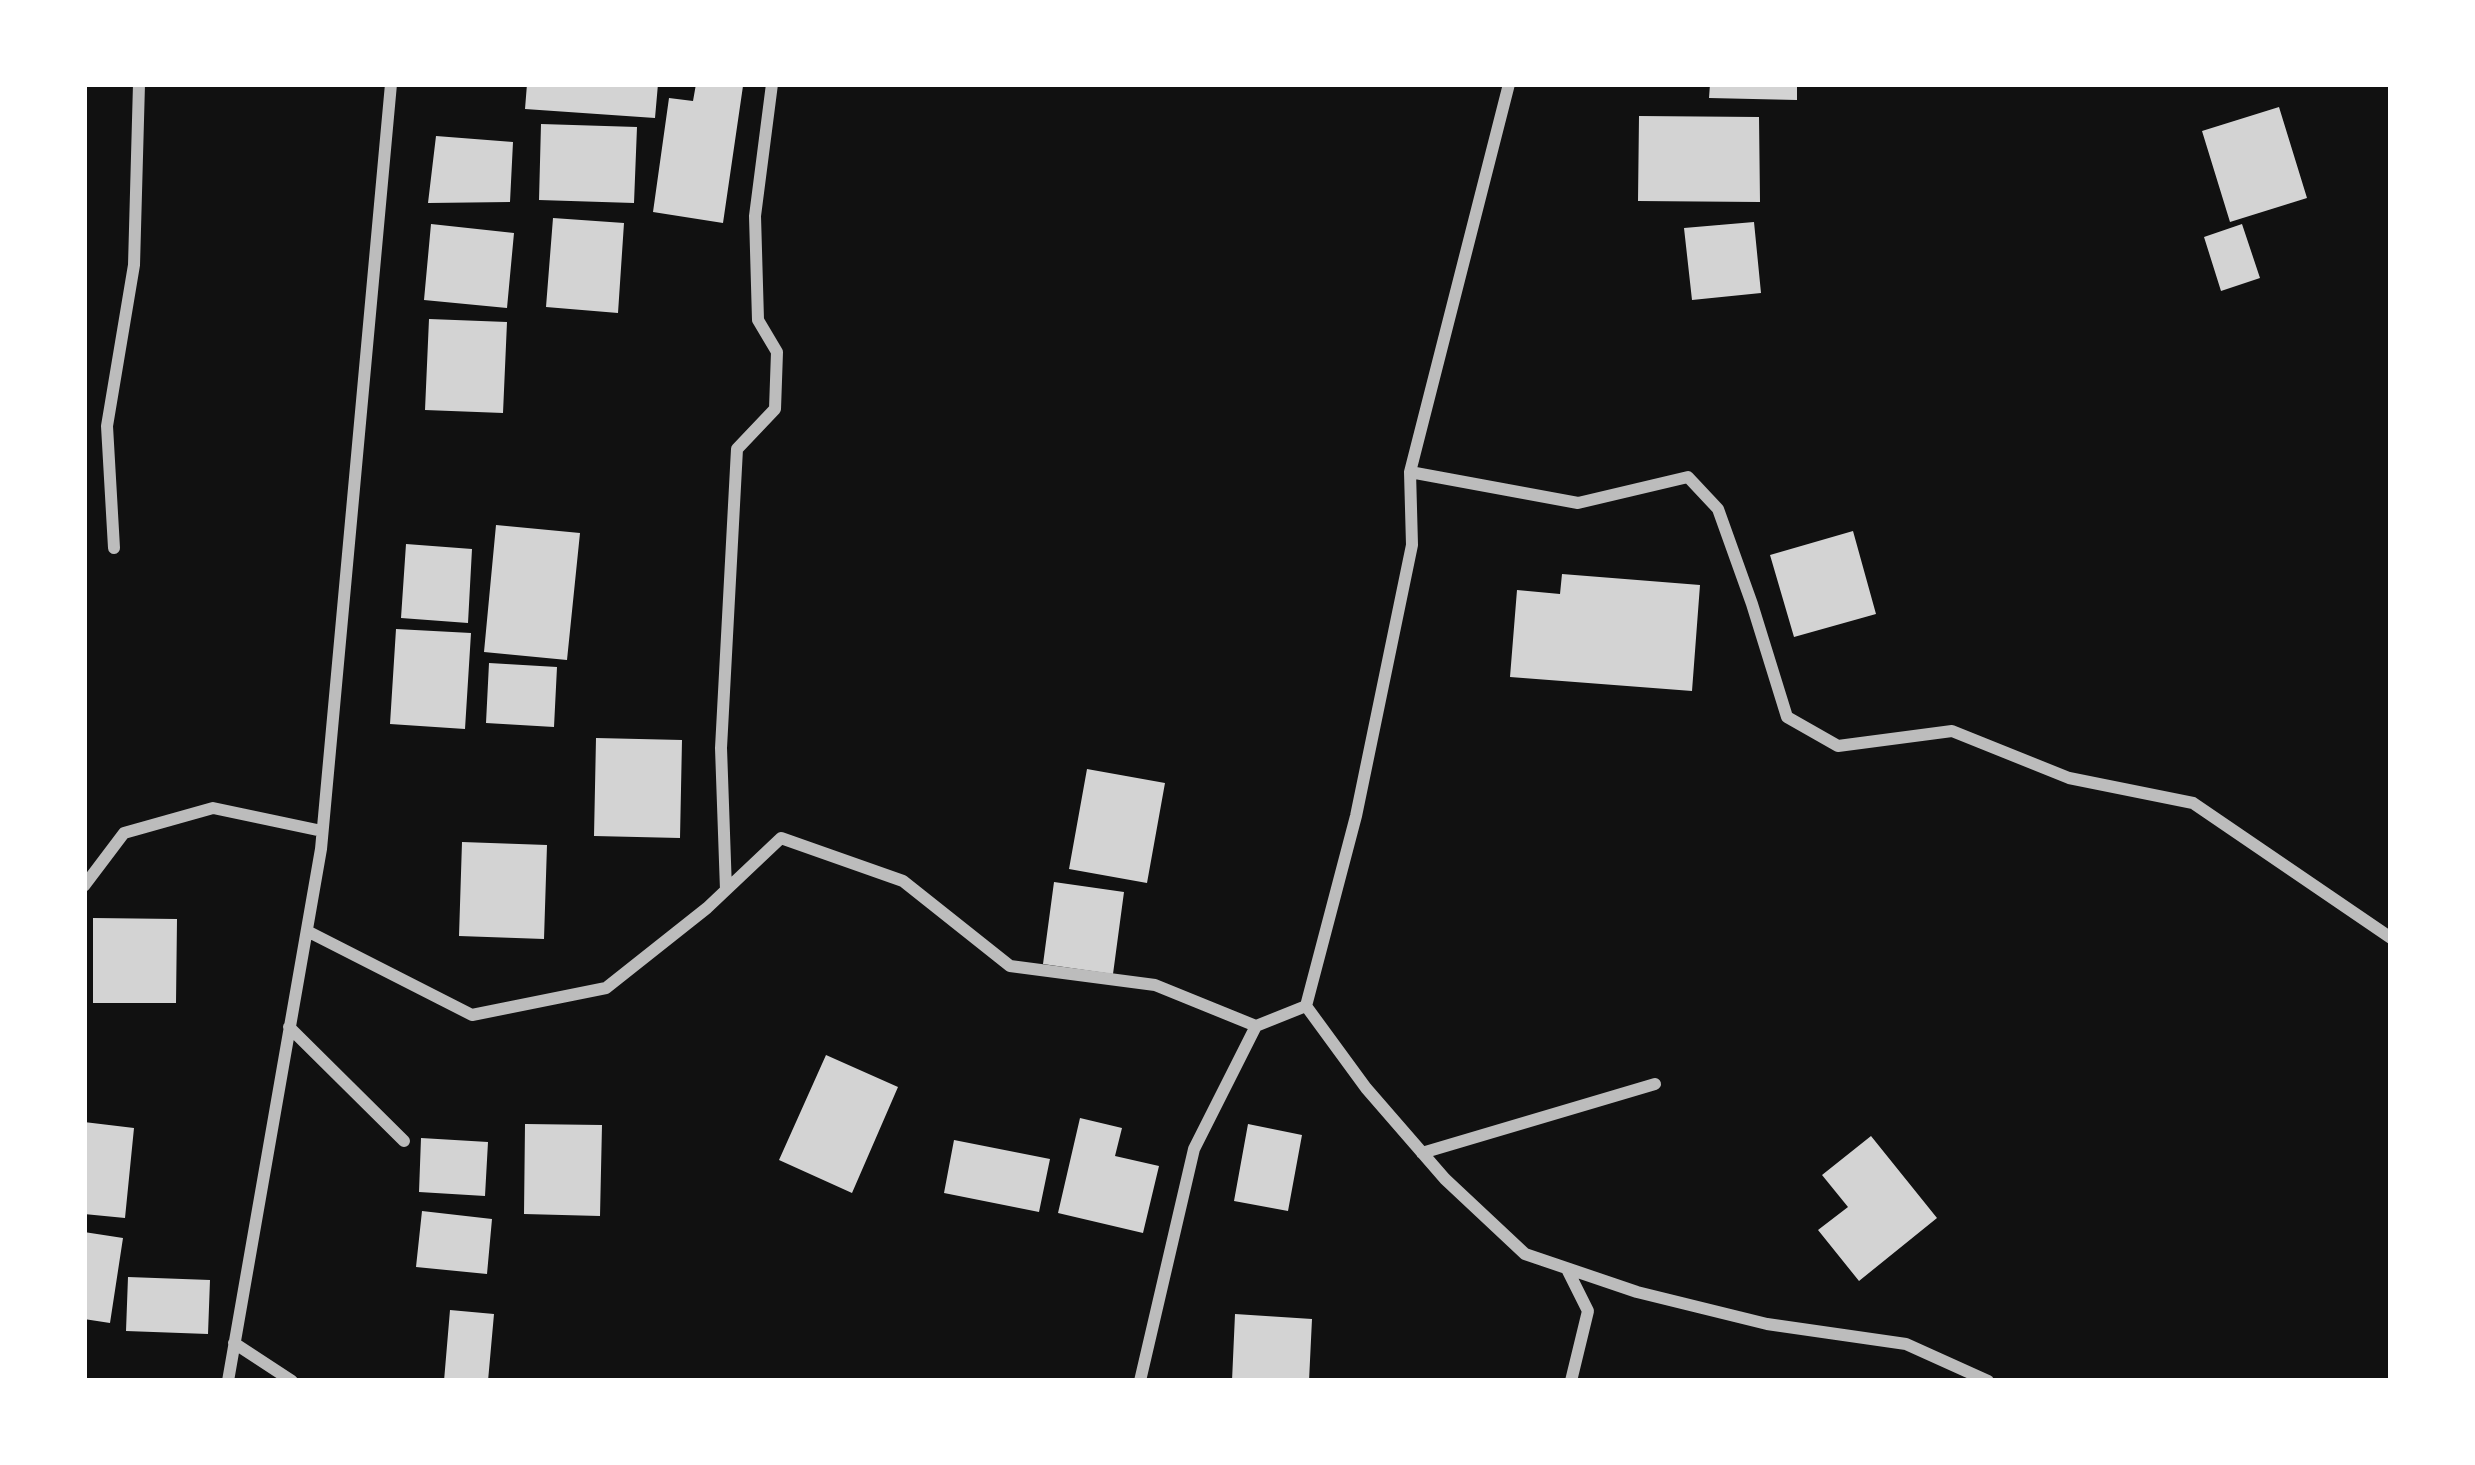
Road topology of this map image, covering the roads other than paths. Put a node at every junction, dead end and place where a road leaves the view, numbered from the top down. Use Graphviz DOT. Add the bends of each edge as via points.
graph roads {
  1 [pos="139,84"];
  2 [pos="391,84"];
  3 [pos="772,84"];
  4 [pos="1509,84"];
  5 [pos="1410,472"];
  6 [pos="114,548"];
  7 [pos="322,831"];
  8 [pos="84,886"];
  9 [pos="726,890"];
  10 [pos="307,931"];
  11 [pos="2391,938"];
  12 [pos="1306,1006"];
  13 [pos="1256,1026"];
  14 [pos="289,1027"];
  15 [pos="1655,1084"];
  16 [pos="404,1141"];
  17 [pos="1423,1153"];
  18 [pos="1567,1268"];
  19 [pos="234,1343"];
  20 [pos="228,1381"];
  21 [pos="292,1381"];
  22 [pos="1140,1381"];
  23 [pos="1571,1381"];
  24 [pos="1988,1381"];
  1 -- 6 [label="street" via="134,265 106,426"];
  2 -- 7 [label="street"];
  3 -- 9 [label="street" via="755,216 758,320 777,352 775,410 737,449 721,748"];
  4 -- 5 [label="street"];
  5 -- 11 [label="street" via="1578,503 1688,477 1718,509 1787,717 1838,746 1952,731 2069,778 2193,803"];
  5 -- 12 [label="street" via="1412,545"];
  7 -- 8 [label="street" via="213,808 124,832"];
  7 -- 10 [label="street"];
  9 -- 10 [label="street" via="606,988 472,1015"];
  9 -- 13 [label="street" via="781,838 903,881 1010,966 1155,985"];
  10 -- 14 [label="street"];
  12 -- 13 [label="street"];
  12 -- 17 [label="street"];
  13 -- 22 [label="street" via="1194,1149"];
  14 -- 16 [label="street"];
  14 -- 19 [label="street"];
  15 -- 17 [label="street"];
  17 -- 18 [label="street" via="1526,1255"];
  18 -- 23 [label="street" via="1588,1311"];
  18 -- 24 [label="street" via="1767,1324 1906,1344"];
  19 -- 20 [label="street"];
  19 -- 21 [label="street"];
}
